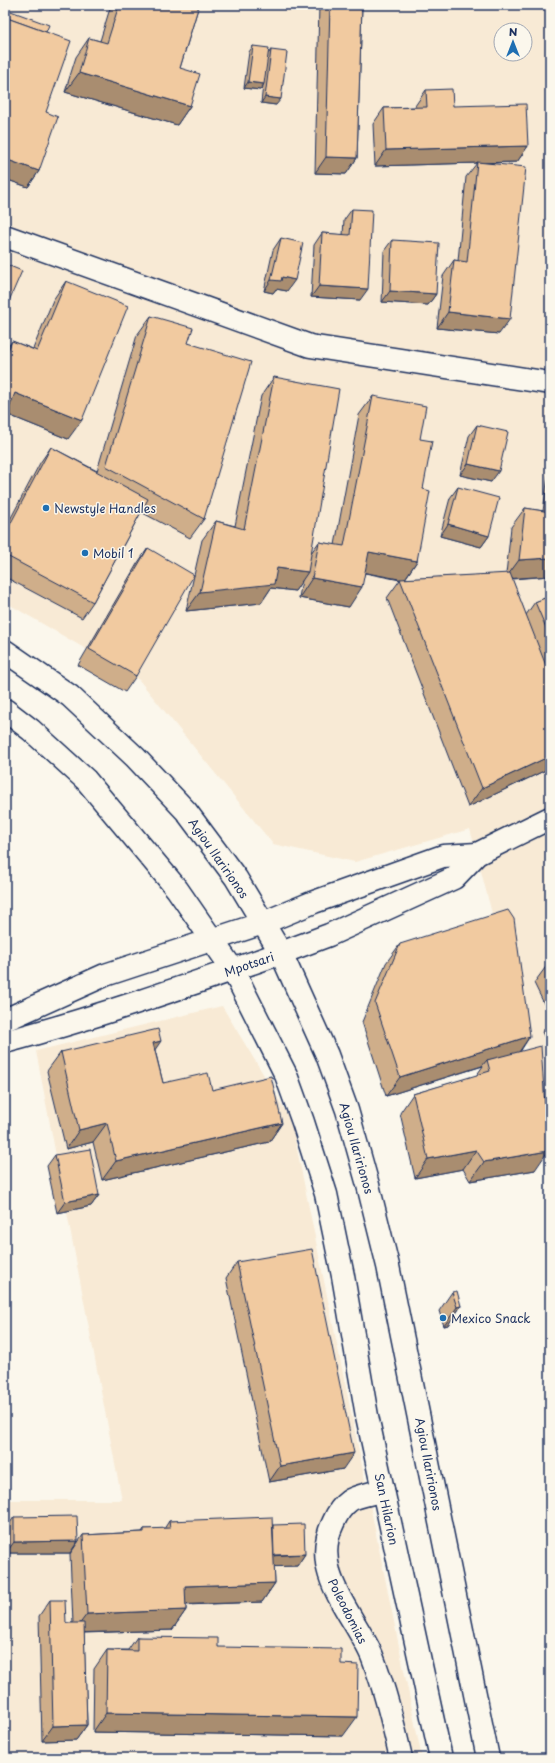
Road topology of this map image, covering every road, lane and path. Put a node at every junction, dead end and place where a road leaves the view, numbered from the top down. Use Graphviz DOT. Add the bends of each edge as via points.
graph roads {
  1 [pos="5,236"];
  2 [pos="550,383"];
  3 [pos="5,650"];
  4 [pos="5,710"];
  5 [pos="550,818"];
  6 [pos="477,854"];
  7 [pos="263,923"];
  8 [pos="213,940"];
  9 [pos="280,953"];
  10 [pos="233,970"];
  11 [pos="5,1020"];
  12 [pos="5,1042"];
  13 [pos="383,1490"];
  14 [pos="439,1749"];
  15 [pos="401,1758"];
  16 [pos="488,1758"];
  1 -- 2 [label="main road" via="310,346"];
  3 -- 7 [label="main road, Agiou Ilaririonos" via="70,696 135,757 186,811 232,872"];
  4 -- 8 [label="main road" via="86,780 173,883"];
  5 -- 6 [label="main road, Mpotsari"];
  6 -- 7 [label="main road, Mpotsari" via="443,856"];
  6 -- 9 [label="main road, Mpotsari" via="454,878 329,935"];
  7 -- 8 [label="main road, Mpotsari"];
  7 -- 9 [label="main road, Agiou Ilaririonos"];
  8 -- 10 [label="main road"];
  8 -- 11 [label="main road, Mpotsari" via="105,975"];
  9 -- 10 [label="main road, Mpotsari"];
  9 -- 16 [label="main road, Agiou Ilaririonos" via="327,1054 348,1110 368,1185 389,1274"];
  10 -- 12 [label="main road, Mpotsari"];
  10 -- 13 [label="main road, San Hilarion" via="286,1075 304,1122 326,1194"];
  13 -- 14 [label="main road, San Hilarion"];
  13 -- 15 [label="main road, Poleodomias" via="349,1501 336,1516 328,1533 325,1549 326,1563 337,1592 371,1654 383,1684"];
}
